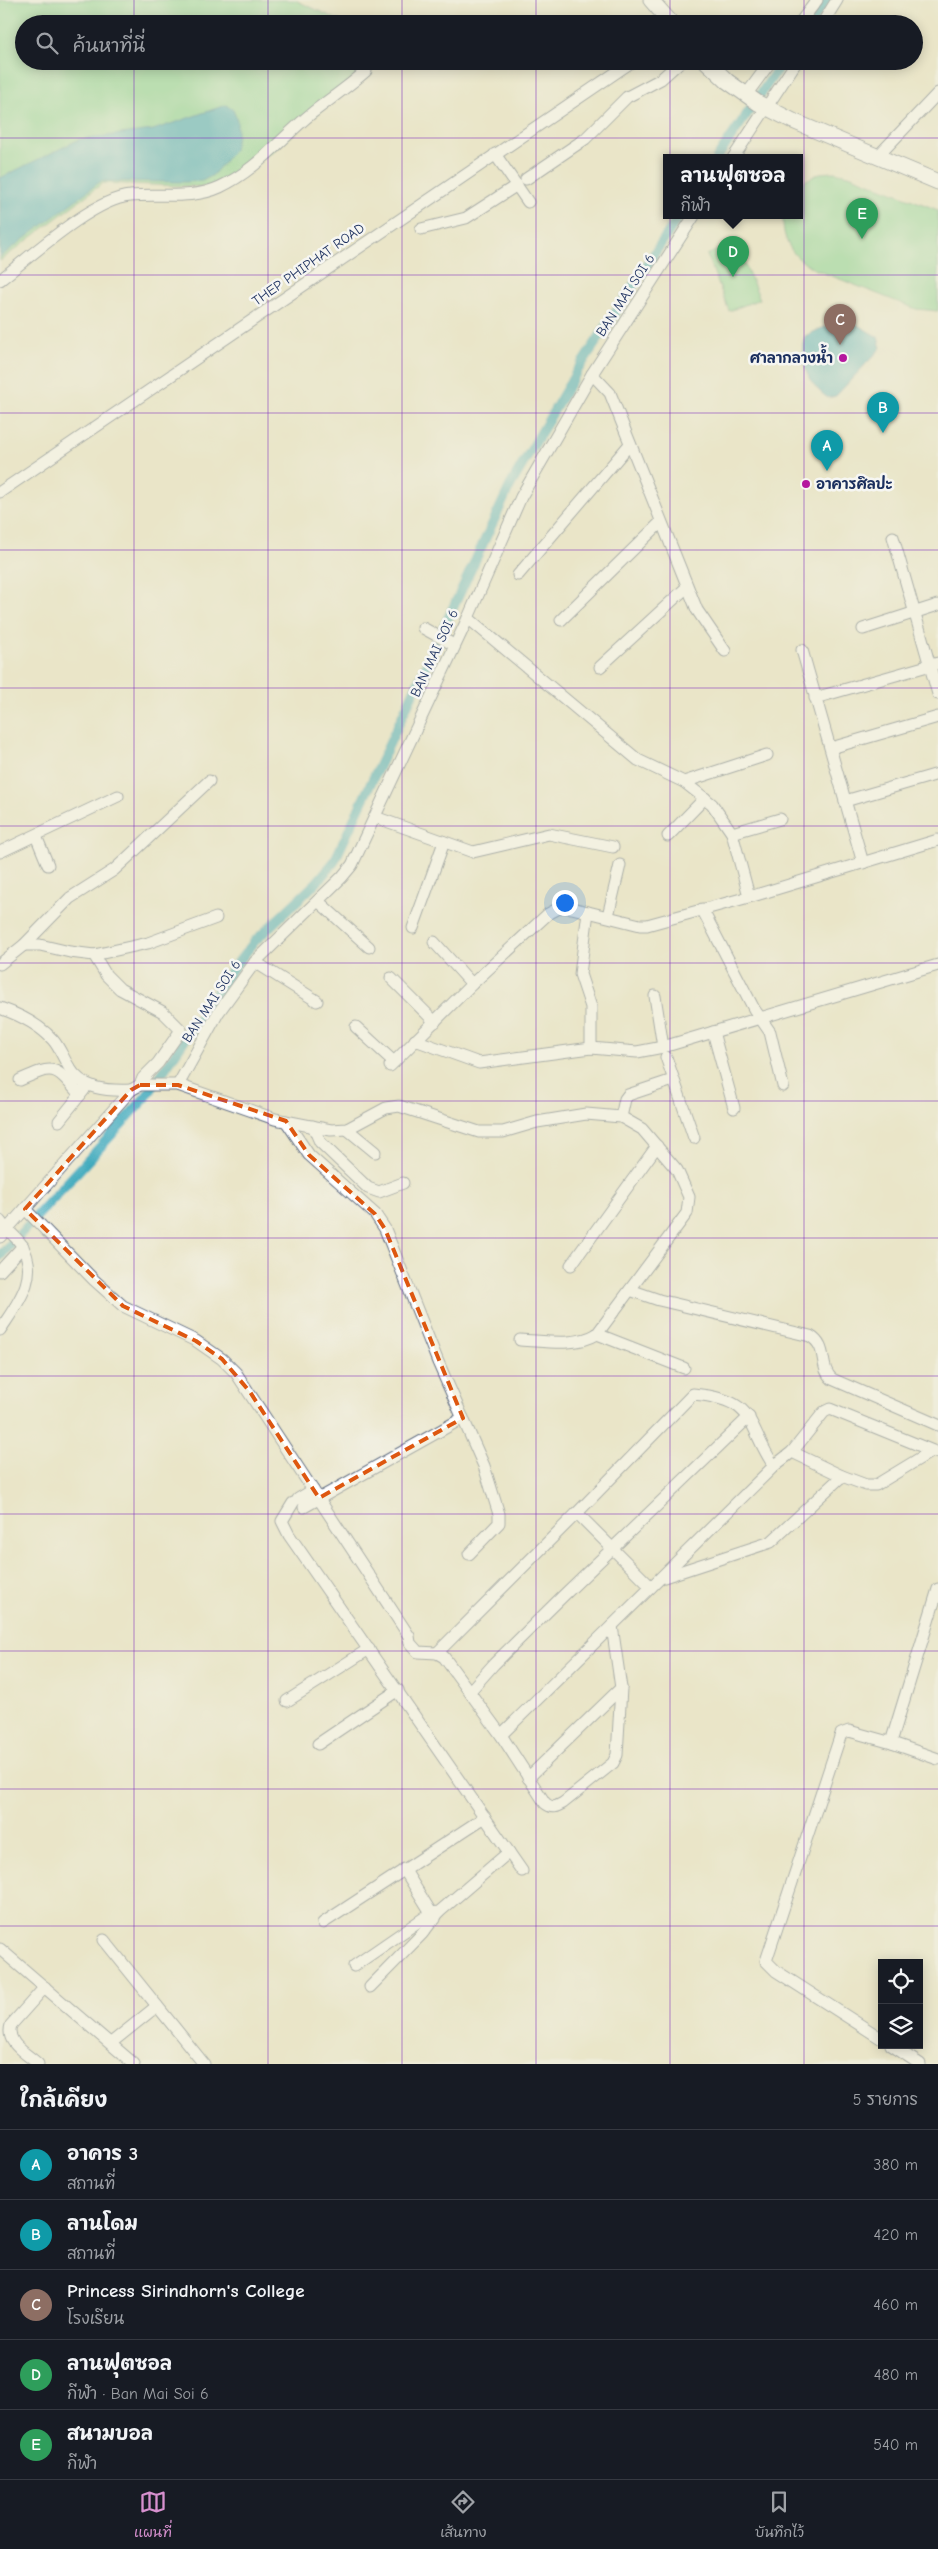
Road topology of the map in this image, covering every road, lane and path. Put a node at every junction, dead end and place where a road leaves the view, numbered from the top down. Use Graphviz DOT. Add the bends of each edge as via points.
graph roads {
  1 [pos="651,0"];
  2 [pos="817,0"];
  3 [pos="837,0"];
  4 [pos="664,15"];
  5 [pos="806,15"];
  6 [pos="828,15"];
  7 [pos="620,70"];
  8 [pos="673,70"];
  9 [pos="715,70"];
  10 [pos="767,70"];
  11 [pos="788,70"];
  12 [pos="366,71"];
  13 [pos="938,93"];
  14 [pos="755,101"];
  15 [pos="495,154"];
  16 [pos="735,154"];
  17 [pos="878,156"];
  18 [pos="521,182"];
  19 [pos="938,182"];
  20 [pos="528,202"];
  21 [pos="692,219"];
  22 [pos="421,229"];
  23 [pos="0,280"];
  24 [pos="592,374"];
  25 [pos="630,444"];
  26 [pos="0,492"];
  27 [pos="661,522"];
  28 [pos="893,537"];
  29 [pos="518,575"];
  30 [pos="687,587"];
  31 [pos="938,605"];
  32 [pos="914,612"];
  33 [pos="468,618"];
  34 [pos="560,620"];
  35 [pos="423,628"];
  36 [pos="863,629"];
  37 [pos="450,643"];
  38 [pos="802,650"];
  39 [pos="725,651"];
  40 [pos="934,664"];
  41 [pos="600,667"];
  42 [pos="938,694"];
  43 [pos="815,698"];
  44 [pos="938,717"];
  45 [pos="831,748"];
  46 [pos="767,755"];
  47 [pos="938,774"];
  48 [pos="209,781"];
  49 [pos="684,782"];
  50 [pos="118,796"];
  51 [pos="704,798"];
  52 [pos="845,801"];
  53 [pos="375,817"];
  54 [pos="780,819"];
  55 [pos="732,833"];
  56 [pos="36,836"];
  57 [pos="668,836"];
  58 [pos="938,840"];
  59 [pos="444,842"];
  60 [pos="613,847"];
  61 [pos="0,852"];
  62 [pos="863,863"];
  63 [pos="48,865"];
  64 [pos="620,865"];
  65 [pos="749,896"];
  66 [pos="318,900"];
  67 [pos="702,909"];
  68 [pos="588,912"];
  69 [pos="608,916"];
  70 [pos="216,918"];
  71 [pos="413,928"];
  72 [pos="434,942"];
  73 [pos="24,945"];
  74 [pos="369,947"];
  75 [pos="94,955"];
  76 [pos="255,962"];
  77 [pos="0,964"];
  78 [pos="938,965"];
  79 [pos="391,978"];
  80 [pos="472,984"];
  81 [pos="655,996"];
  82 [pos="317,1001"];
  83 [pos="0,1008"];
  84 [pos="760,1017"];
  85 [pos="435,1022"];
  86 [pos="356,1027"];
  87 [pos="713,1032"];
  88 [pos="415,1040"];
  89 [pos="591,1048"];
  90 [pos="665,1052"];
  91 [pos="20,1080"];
  92 [pos="673,1080"];
  93 [pos="88,1085"];
  94 [pos="178,1085"];
  95 [pos="145,1086"];
  96 [pos="783,1086"];
  97 [pos="80,1095"];
  98 [pos="734,1108"];
  99 [pos="621,1117"];
  100 [pos="59,1121"];
  101 [pos="286,1121"];
  102 [pos="313,1126"];
  103 [pos="346,1129"];
  104 [pos="694,1138"];
  105 [pos="657,1146"];
  106 [pos="375,1152"];
  107 [pos="403,1182"];
  108 [pos="28,1212"];
  109 [pos="4,1230"];
  110 [pos="22,1245"];
  111 [pos="571,1265"];
  112 [pos="0,1271"];
  113 [pos="630,1290"];
  114 [pos="0,1330"];
  115 [pos="597,1334"];
  116 [pos="520,1340"];
  117 [pos="684,1368"];
  118 [pos="749,1417"];
  119 [pos="463,1418"];
  120 [pos="938,1425"];
  121 [pos="792,1452"];
  122 [pos="935,1452"];
  123 [pos="774,1466"];
  124 [pos="842,1476"];
  125 [pos="316,1494"];
  126 [pos="577,1513"];
  127 [pos="613,1550"];
  128 [pos="469,1554"];
  129 [pos="664,1577"];
  130 [pos="651,1586"];
  131 [pos="938,1589"];
  132 [pos="612,1626"];
  133 [pos="369,1649"];
  134 [pos="431,1653"];
  135 [pos="621,1688"];
  136 [pos="398,1690"];
  137 [pos="470,1691"];
  138 [pos="287,1701"];
  139 [pos="501,1735"];
  140 [pos="892,1743"];
  141 [pos="318,1744"];
  142 [pos="938,1759"];
  143 [pos="528,1778"];
  144 [pos="485,1817"];
  145 [pos="509,1852"];
  146 [pos="404,1869"];
  147 [pos="522,1871"];
  148 [pos="435,1915"];
  149 [pos="323,1923"];
  150 [pos="104,1940"];
  151 [pos="0,1949"];
  152 [pos="354,1966"];
  153 [pos="45,1987"];
  154 [pos="370,1987"];
  155 [pos="158,2006"];
  156 [pos="878,2036"];
  157 [pos="111,2043"];
  158 [pos="897,2049"];
  159 [pos="38,2064"];
  160 [pos="134,2064"];
  161 [pos="204,2064"];
  162 [pos="920,2064"];
  1 -- 4 [label="main road"];
  2 -- 5 [label="street"];
  3 -- 6 [label="street"];
  7 -- 15 [label="street, THEP PHIPHAT ROAD"];
  8 -- 18 [label="street" via="627,97 586,139"];
  9 -- 14 [label="main road"];
  10 -- 14 [label="street"];
  11 -- 14 [label="street"];
  12 -- 23 [label="street" via="239,177 207,192 129,196 112,200 60,234"];
  13 -- 17 [label="street"];
  14 -- 16 [label="street"];
  14 -- 17 [label="main road"];
  15 -- 18 [label="street"];
  15 -- 26 [label="street, THEP PHIPHAT ROAD"];
  17 -- 19 [label="main road"];
  18 -- 20 [label="street"];
  18 -- 22 [label="street" via="466,218"];
  21 -- 24 [label="street, BAN MAI SOI 6"];
  24 -- 25 [label="street" via="610,393"];
  24 -- 33 [label="street, BAN MAI SOI 6" via="522,497"];
  25 -- 27 [label="street"];
  25 -- 29 [label="street"];
  27 -- 30 [label="street"];
  27 -- 34 [label="street"];
  28 -- 32 [label="street"];
  30 -- 39 [label="street" via="697,610"];
  30 -- 41 [label="street"];
  31 -- 32 [label="street"];
  32 -- 36 [label="street"];
  32 -- 40 [label="street"];
  33 -- 37 [label="street, BAN MAI SOI 6"];
  33 -- 49 [label="street" via="631,755"];
  35 -- 37 [label="street"];
  37 -- 53 [label="street, BAN MAI SOI 6"];
  38 -- 43 [label="street"];
  40 -- 42 [label="street"];
  40 -- 43 [label="street"];
  43 -- 45 [label="street"];
  44 -- 45 [label="street"];
  45 -- 52 [label="street"];
  46 -- 49 [label="street"];
  47 -- 52 [label="street"];
  48 -- 73 [label="street" via="114,870 62,904"];
  49 -- 51 [label="street"];
  50 -- 56 [label="street"];
  51 -- 55 [label="street" via="720,813"];
  51 -- 57 [label="street"];
  52 -- 62 [label="street"];
  53 -- 59 [label="street"];
  53 -- 66 [label="street, BAN MAI SOI 6" via="352,865"];
  54 -- 55 [label="street"];
  55 -- 65 [label="street"];
  56 -- 61 [label="street"];
  56 -- 63 [label="street"];
  58 -- 62 [label="street"];
  59 -- 60 [label="street" via="479,852 549,834"];
  59 -- 71 [label="street"];
  62 -- 65 [label="street"];
  64 -- 69 [label="street"];
  65 -- 67 [label="street"];
  66 -- 74 [label="street"];
  66 -- 76 [label="street, BAN MAI SOI 6"];
  67 -- 69 [label="street" via="647,925"];
  67 -- 84 [label="street"];
  68 -- 69 [label="street"];
  68 -- 80 [label="street" via="561,907 548,914"];
  68 -- 89 [label="street" via="580,974 591,1007"];
  70 -- 75 [label="street" via="148,943"];
  72 -- 80 [label="street"];
  73 -- 75 [label="street"];
  73 -- 77 [label="street"];
  75 -- 95 [label="street" via="106,975 120,989 163,1012 181,1030 143,1078"];
  76 -- 82 [label="street"];
  76 -- 94 [label="street, BAN MAI SOI 6" via="218,1013"];
  78 -- 84 [label="street"];
  79 -- 85 [label="street"];
  80 -- 85 [label="street"];
  81 -- 90 [label="street"];
  83 -- 93 [label="street" via="25,1018 45,1032 61,1051 69,1069"];
  84 -- 87 [label="street"];
  84 -- 96 [label="street" via="774,1041"];
  85 -- 88 [label="street"];
  86 -- 88 [label="street" via="392,1064"];
  87 -- 90 [label="street"];
  87 -- 98 [label="street"];
  88 -- 89 [label="street" via="479,1063"];
  89 -- 90 [label="street"];
  90 -- 92 [label="street"];
  91 -- 97 [label="street" via="44,1069 52,1069 66,1078"];
  92 -- 99 [label="street" via="628,1095 624,1099"];
  92 -- 104 [label="street"];
  93 -- 95 [label="street" via="106,1092"];
  93 -- 97 [label="street"];
  94 -- 95 [label="street"];
  94 -- 101 [label="street" via="251,1112"];
  95 -- 108 [label="street"];
  97 -- 100 [label="street"];
  99 -- 103 [label="street" via="586,1114 503,1132 479,1132 399,1106 386,1108"];
  99 -- 105 [label="street" via="642,1129"];
  101 -- 102 [label="street"];
  101 -- 119 [label="street" via="308,1155 375,1214 385,1229"];
  102 -- 103 [label="street"];
  102 -- 107 [label="street" via="320,1142 368,1188 379,1192"];
  103 -- 106 [label="street"];
  105 -- 111 [label="street"];
  105 -- 113 [label="street" via="686,1186 689,1205 683,1220"];
  108 -- 109 [label="street"];
  108 -- 125 [label="street" via="123,1306 196,1341 222,1358 250,1392"];
  109 -- 110 [label="street"];
  110 -- 112 [label="street"];
  110 -- 114 [label="street" via="28,1266 28,1285"];
  113 -- 115 [label="street"];
  113 -- 120 [label="street" via="659,1300 810,1336 820,1345 824,1355 823,1368 832,1380"];
  115 -- 116 [label="street" via="573,1341"];
  115 -- 117 [label="street"];
  118 -- 123 [label="street"];
  118 -- 126 [label="street" via="740,1406 712,1396 693,1394"];
  118 -- 127 [label="street"];
  119 -- 125 [label="street"];
  119 -- 128 [label="street" via="484,1466 499,1514 499,1523"];
  121 -- 122 [label="street" via="827,1409"];
  121 -- 123 [label="street"];
  121 -- 124 [label="street"];
  122 -- 124 [label="street" via="876,1485 866,1485"];
  123 -- 129 [label="street"];
  124 -- 129 [label="street" via="771,1542"];
  125 -- 133 [label="street" via="285,1514 282,1521"];
  125 -- 134 [label="street" via="409,1636 410,1643 418,1652"];
  126 -- 127 [label="street"];
  126 -- 134 [label="street"];
  127 -- 130 [label="street"];
  127 -- 137 [label="street"];
  129 -- 130 [label="street"];
  130 -- 132 [label="street"];
  131 -- 140 [label="street"];
  132 -- 135 [label="street"];
  132 -- 139 [label="street"];
  133 -- 136 [label="street"];
  133 -- 138 [label="street"];
  134 -- 137 [label="street" via="444,1657"];
  135 -- 143 [label="street"];
  135 -- 143 [label="street" via="619,1744 612,1764 555,1807 545,1803"];
  136 -- 141 [label="street"];
  136 -- 144 [label="street"];
  137 -- 139 [label="street"];
  139 -- 143 [label="street"];
  140 -- 142 [label="street"];
  140 -- 156 [label="street" via="849,1731 841,1734 766,1961 776,1971"];
  144 -- 145 [label="street"];
  144 -- 146 [label="street"];
  145 -- 147 [label="street"];
  145 -- 148 [label="street"];
  146 -- 148 [label="street"];
  146 -- 149 [label="street"];
  148 -- 152 [label="street"];
  148 -- 154 [label="street"];
  150 -- 155 [label="street"];
  151 -- 153 [label="street"];
  153 -- 157 [label="street"];
  153 -- 159 [label="street" via="11,2025 8,2033 11,2041"];
  155 -- 157 [label="street"];
  155 -- 161 [label="street"];
  157 -- 160 [label="street"];
  158 -- 162 [label="street"];
}
